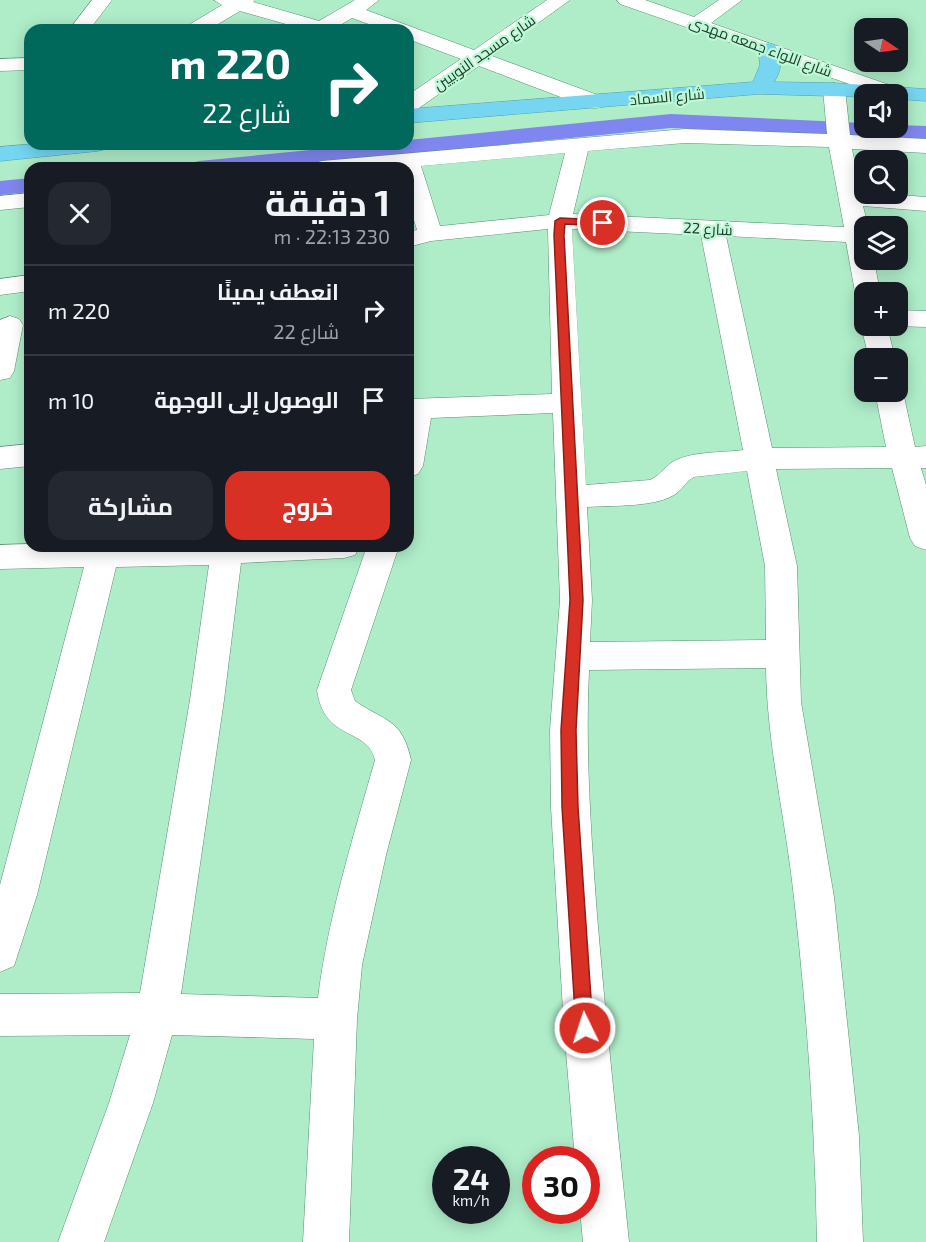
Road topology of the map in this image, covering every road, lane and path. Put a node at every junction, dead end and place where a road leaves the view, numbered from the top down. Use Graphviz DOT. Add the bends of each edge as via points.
graph roads {
  1 [pos="102,0"];
  2 [pos="369,0"];
  3 [pos="560,0"];
  4 [pos="627,0"];
  5 [pos="732,0"];
  6 [pos="236,1"];
  7 [pos="351,11"];
  8 [pos="698,23"];
  9 [pos="83,24"];
  10 [pos="203,24"];
  11 [pos="305,24"];
  12 [pos="329,24"];
  13 [pos="387,24"];
  14 [pos="414,34"];
  15 [pos="768,49"];
  16 [pos="475,57"];
  17 [pos="24,64"];
  18 [pos="0,65"];
  19 [pos="0,71"];
  20 [pos="868,84"];
  21 [pos="759,88"];
  22 [pos="908,94"];
  23 [pos="854,95"];
  24 [pos="926,95"];
  25 [pos="834,96"];
  26 [pos="414,101"];
  27 [pos="595,102"];
  28 [pos="414,116"];
  29 [pos="838,135"];
  30 [pos="579,144"];
  31 [pos="926,146"];
  32 [pos="39,150"];
  33 [pos="0,154"];
  34 [pos="408,160"];
  35 [pos="386,162"];
  36 [pos="850,198"];
  37 [pos="24,201"];
  38 [pos="414,202"];
  39 [pos="0,203"];
  40 [pos="926,204"];
  41 [pos="854,219"];
  42 [pos="560,221"];
  43 [pos="712,228"];
  44 [pos="854,235"];
  45 [pos="419,237"];
  46 [pos="24,284"];
  47 [pos="0,287"];
  48 [pos="908,318"];
  49 [pos="926,319"];
  50 [pos="13,324"];
  51 [pos="0,371"];
  52 [pos="893,402"];
  53 [pos="566,404"];
  54 [pos="414,408"];
  55 [pos="24,456"];
  56 [pos="915,456"];
  57 [pos="0,458"];
  58 [pos="759,459"];
  59 [pos="572,497"];
  60 [pos="926,538"];
  61 [pos="87,552"];
  62 [pos="104,552"];
  63 [pos="227,552"];
  64 [pos="381,552"];
  65 [pos="0,557"];
  66 [pos="784,654"];
  67 [pos="573,656"];
  68 [pos="0,952"];
  69 [pos="157,1014"];
  70 [pos="0,1015"];
  71 [pos="336,1018"];
  72 [pos="81,1242"];
  73 [pos="326,1242"];
  74 [pos="606,1242"];
  75 [pos="840,1242"];
  1 -- 9 [label="street"];
  2 -- 7 [label="street"];
  3 -- 16 [label="street, شارع مسجد النوبيين"];
  4 -- 8 [label="street, شارع اللواء جمعه مهدى"];
  5 -- 8 [label="street"];
  6 -- 10 [label="street"];
  6 -- 11 [label="street"];
  7 -- 12 [label="street"];
  7 -- 13 [label="street"];
  8 -- 15 [label="street, شارع اللواء جمعه مهدى"];
  14 -- 16 [label="street"];
  15 -- 20 [label="street, شارع اللواء جمعه مهدى"];
  15 -- 21 [label="highway" via="772,65"];
  16 -- 26 [label="street, شارع مسجد النوبيين"];
  16 -- 27 [label="street"];
  17 -- 18 [label="street"];
  18 -- 19 [label="street"];
  21 -- 25 [label="highway, شارع السماد"];
  21 -- 27 [label="highway, شارع السماد"];
  22 -- 24 [label="highway, شارع السماد"];
  23 -- 25 [label="highway, شارع السماد"];
  25 -- 29 [label="street"];
  27 -- 28 [label="highway, شارع السماد"];
  29 -- 30 [label="street" via="685,136"];
  29 -- 31 [label="street"];
  29 -- 36 [label="street"];
  30 -- 34 [label="street"];
  30 -- 42 [label="street"];
  32 -- 33 [label="highway"];
  34 -- 35 [label="street"];
  36 -- 40 [label="street"];
  36 -- 41 [label="street"];
  37 -- 39 [label="street"];
  38 -- 45 [label="street"];
  42 -- 43 [label="street, شارع 22"];
  42 -- 45 [label="street, شارع 22"];
  42 -- 53 [label="street"];
  43 -- 44 [label="street, شارع 22"];
  43 -- 58 [label="street"];
  46 -- 47 [label="street"];
  48 -- 49 [label="street"];
  50 -- 51 [label="street"];
  52 -- 56 [label="street"];
  53 -- 54 [label="street"];
  53 -- 59 [label="street"];
  55 -- 57 [label="street"];
  56 -- 58 [label="street"];
  56 -- 60 [label="street"];
  58 -- 59 [label="street" via="688,467 655,491"];
  58 -- 66 [label="street" via="781,566"];
  59 -- 67 [label="street" via="576,600"];
  61 -- 65 [label="street"];
  62 -- 68 [label="street"];
  63 -- 69 [label="street"];
  64 -- 71 [label="street" via="334,690 339,710 388,740 393,748 348,936"];
  66 -- 67 [label="street"];
  66 -- 75 [label="street" via="784,702 814,897 837,1136"];
  67 -- 74 [label="street" via="568,730 570,807 585,1028"];
  69 -- 70 [label="street"];
  69 -- 71 [label="street"];
  69 -- 72 [label="street" via="131,1103"];
  71 -- 73 [label="street"];
}
